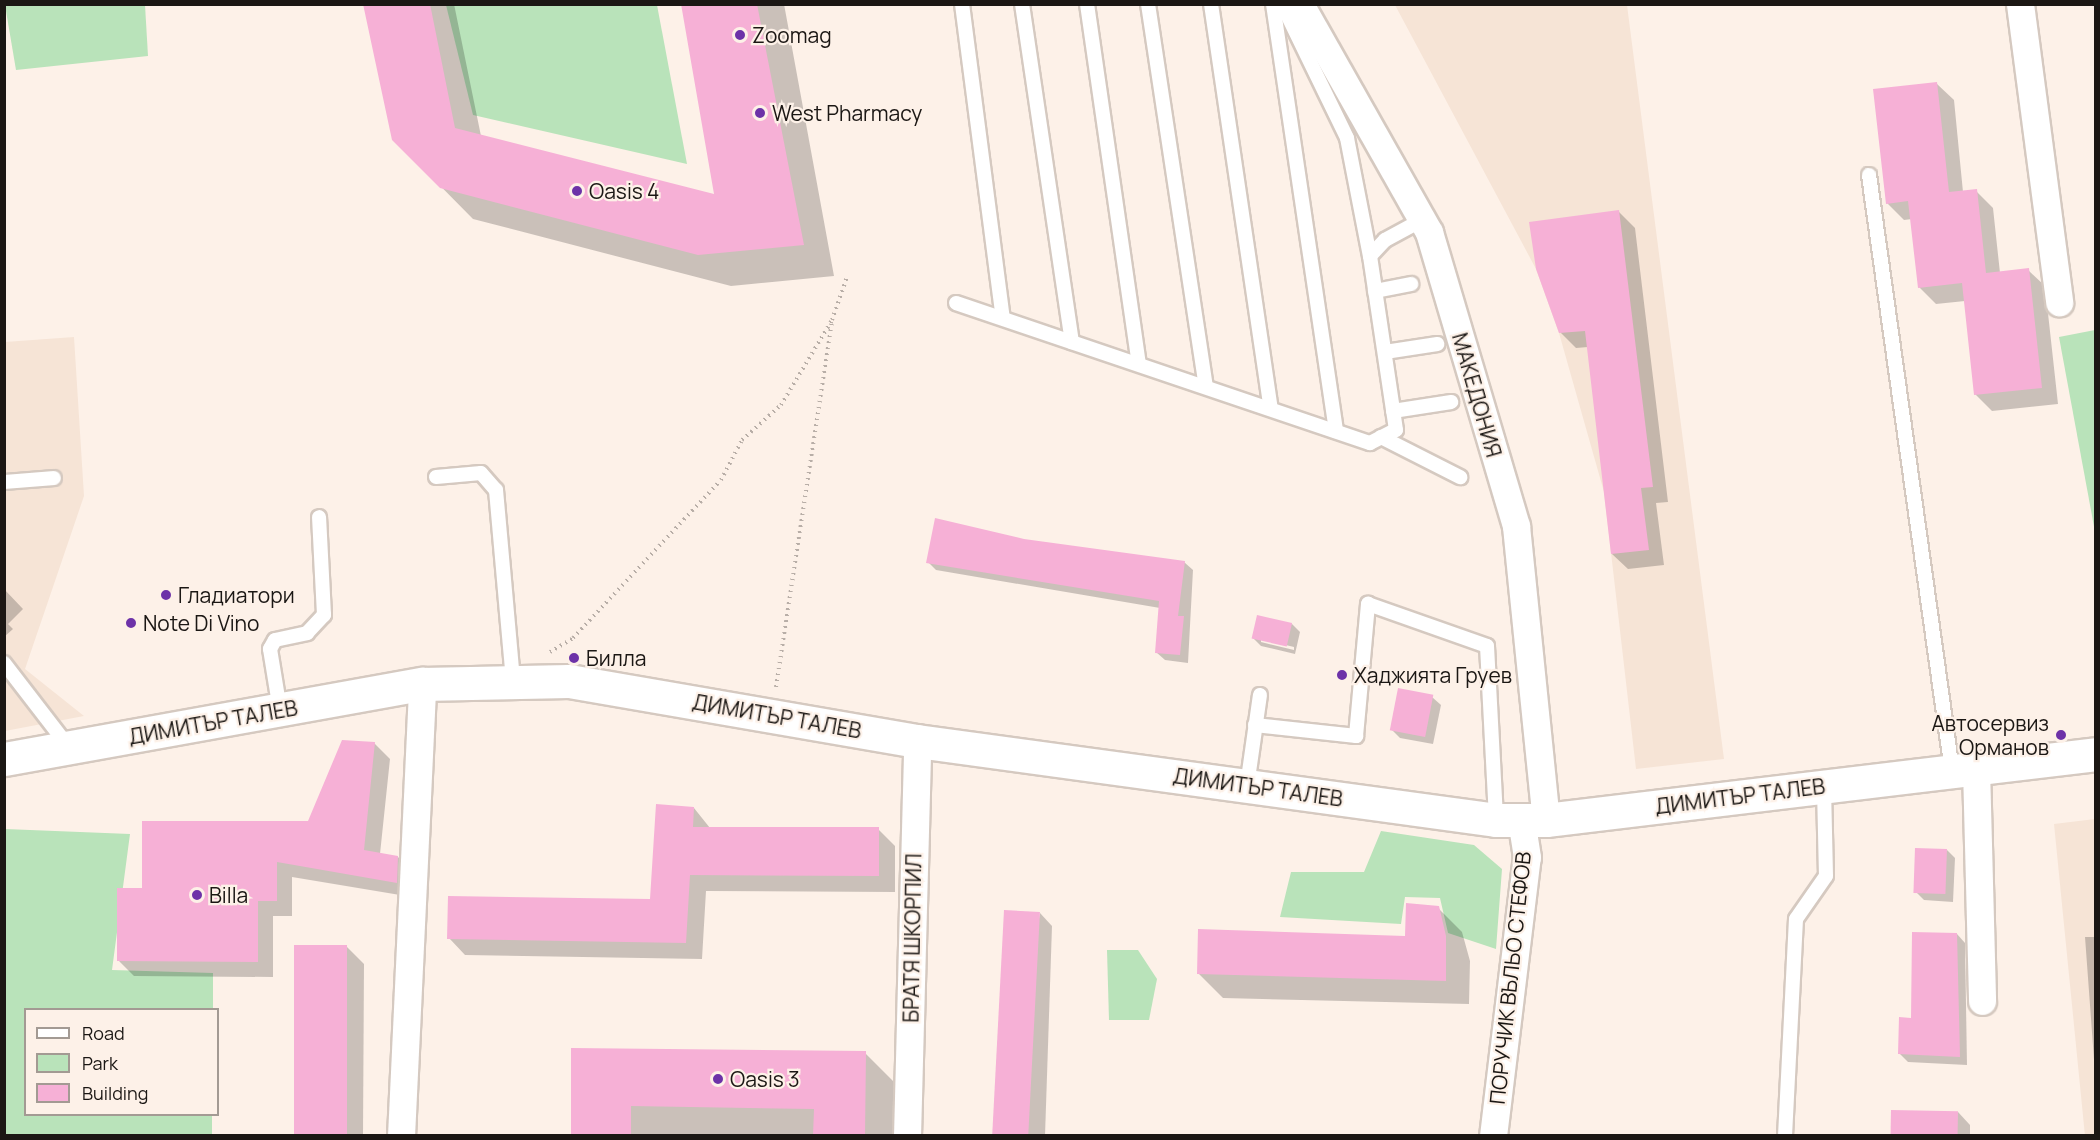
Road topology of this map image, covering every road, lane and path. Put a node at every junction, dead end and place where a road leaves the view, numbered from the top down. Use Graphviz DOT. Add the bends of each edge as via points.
graph roads {
  1 [pos="962,4"];
  2 [pos="1022,4"];
  3 [pos="1087,4"];
  4 [pos="1148,4"];
  5 [pos="1211,4"];
  6 [pos="1273,4"];
  7 [pos="1282,4"];
  8 [pos="1300,4"];
  9 [pos="2020,4"];
  10 [pos="1869,175"];
  11 [pos="1422,220"];
  12 [pos="1370,256"];
  13 [pos="847,277"];
  14 [pos="1411,284"];
  15 [pos="1375,291"];
  16 [pos="2059,302"];
  17 [pos="956,303"];
  18 [pos="1003,318"];
  19 [pos="832,320"];
  20 [pos="1072,342"];
  21 [pos="1437,344"];
  22 [pos="1384,352"];
  23 [pos="1139,364"];
  24 [pos="1206,387"];
  25 [pos="1451,402"];
  26 [pos="1271,409"];
  27 [pos="1393,411"];
  28 [pos="1336,431"];
  29 [pos="1381,437"];
  30 [pos="436,477"];
  31 [pos="1460,477"];
  32 [pos="54,478"];
  33 [pos="4,482"];
  34 [pos="319,517"];
  35 [pos="546,661"];
  36 [pos="4,663"];
  37 [pos="513,682"];
  38 [pos="422,684"];
  39 [pos="1260,695"];
  40 [pos="280,710"];
  41 [pos="771,714"];
  42 [pos="1256,725"];
  43 [pos="917,741"];
  44 [pos="69,748"];
  45 [pos="2096,754"];
  46 [pos="4,759"];
  47 [pos="1964,770"];
  48 [pos="1247,786"];
  49 [pos="1824,786"];
  50 [pos="1521,820"];
  51 [pos="1982,1001"];
  52 [pos="401,1136"];
  53 [pos="907,1136"];
  54 [pos="1493,1136"];
  55 [pos="1785,1136"];
  1 -- 18 [label="lane"];
  2 -- 20 [label="lane"];
  3 -- 23 [label="lane"];
  4 -- 24 [label="lane"];
  5 -- 26 [label="lane"];
  6 -- 28 [label="lane"];
  7 -- 12 [label="lane" via="1347,138"];
  8 -- 11 [label="street, МАКЕДОНИЯ"];
  9 -- 16 [label="street"];
  10 -- 47 [label="lane"];
  11 -- 12 [label="lane" via="1385,240"];
  11 -- 50 [label="street, МАКЕДОНИЯ" via="1516,526"];
  12 -- 15 [label="lane"];
  13 -- 19 [label="path"];
  14 -- 15 [label="lane"];
  15 -- 22 [label="lane"];
  17 -- 18 [label="lane"];
  18 -- 20 [label="lane"];
  19 -- 35 [label="path" via="782,405 742,440 721,480 620,590"];
  19 -- 41 [label="path"];
  20 -- 23 [label="lane"];
  21 -- 22 [label="lane"];
  22 -- 27 [label="lane"];
  23 -- 24 [label="lane"];
  24 -- 26 [label="lane"];
  25 -- 27 [label="lane"];
  26 -- 28 [label="lane"];
  27 -- 29 [label="lane" via="1396,430"];
  28 -- 29 [label="lane" via="1370,443"];
  29 -- 31 [label="lane"];
  30 -- 37 [label="lane" via="481,474 496,490"];
  32 -- 33 [label="lane"];
  34 -- 40 [label="lane" via="324,615 307,633 275,640 270,649"];
  36 -- 44 [label="lane"];
  37 -- 38 [label="street, ДИМИТЪР ТАЛЕВ"];
  37 -- 41 [label="street, ДИМИТЪР ТАЛЕВ" via="569,681"];
  38 -- 40 [label="street, ДИМИТЪР ТАЛЕВ"];
  38 -- 52 [label="street"];
  39 -- 42 [label="lane"];
  40 -- 44 [label="street, ДИМИТЪР ТАЛЕВ"];
  41 -- 43 [label="street, ДИМИТЪР ТАЛЕВ"];
  42 -- 48 [label="lane"];
  42 -- 50 [label="lane" via="1356,736 1368,604 1487,646"];
  43 -- 48 [label="street, ДИМИТЪР ТАЛЕВ"];
  43 -- 53 [label="street, БРАТЯ ШКОРПИЛ"];
  44 -- 46 [label="street, ДИМИТЪР ТАЛЕВ"];
  45 -- 47 [label="street, ДИМИТЪР ТАЛЕВ"];
  47 -- 49 [label="street, ДИМИТЪР ТАЛЕВ"];
  47 -- 51 [label="street"];
  48 -- 50 [label="street, ДИМИТЪР ТАЛЕВ"];
  49 -- 50 [label="street, ДИМИТЪР ТАЛЕВ"];
  49 -- 55 [label="lane" via="1826,876 1796,919"];
  50 -- 54 [label="street, ПОРУЧИК ВЪЛЬО СТЕФОВ" via="1527,857"];
}
